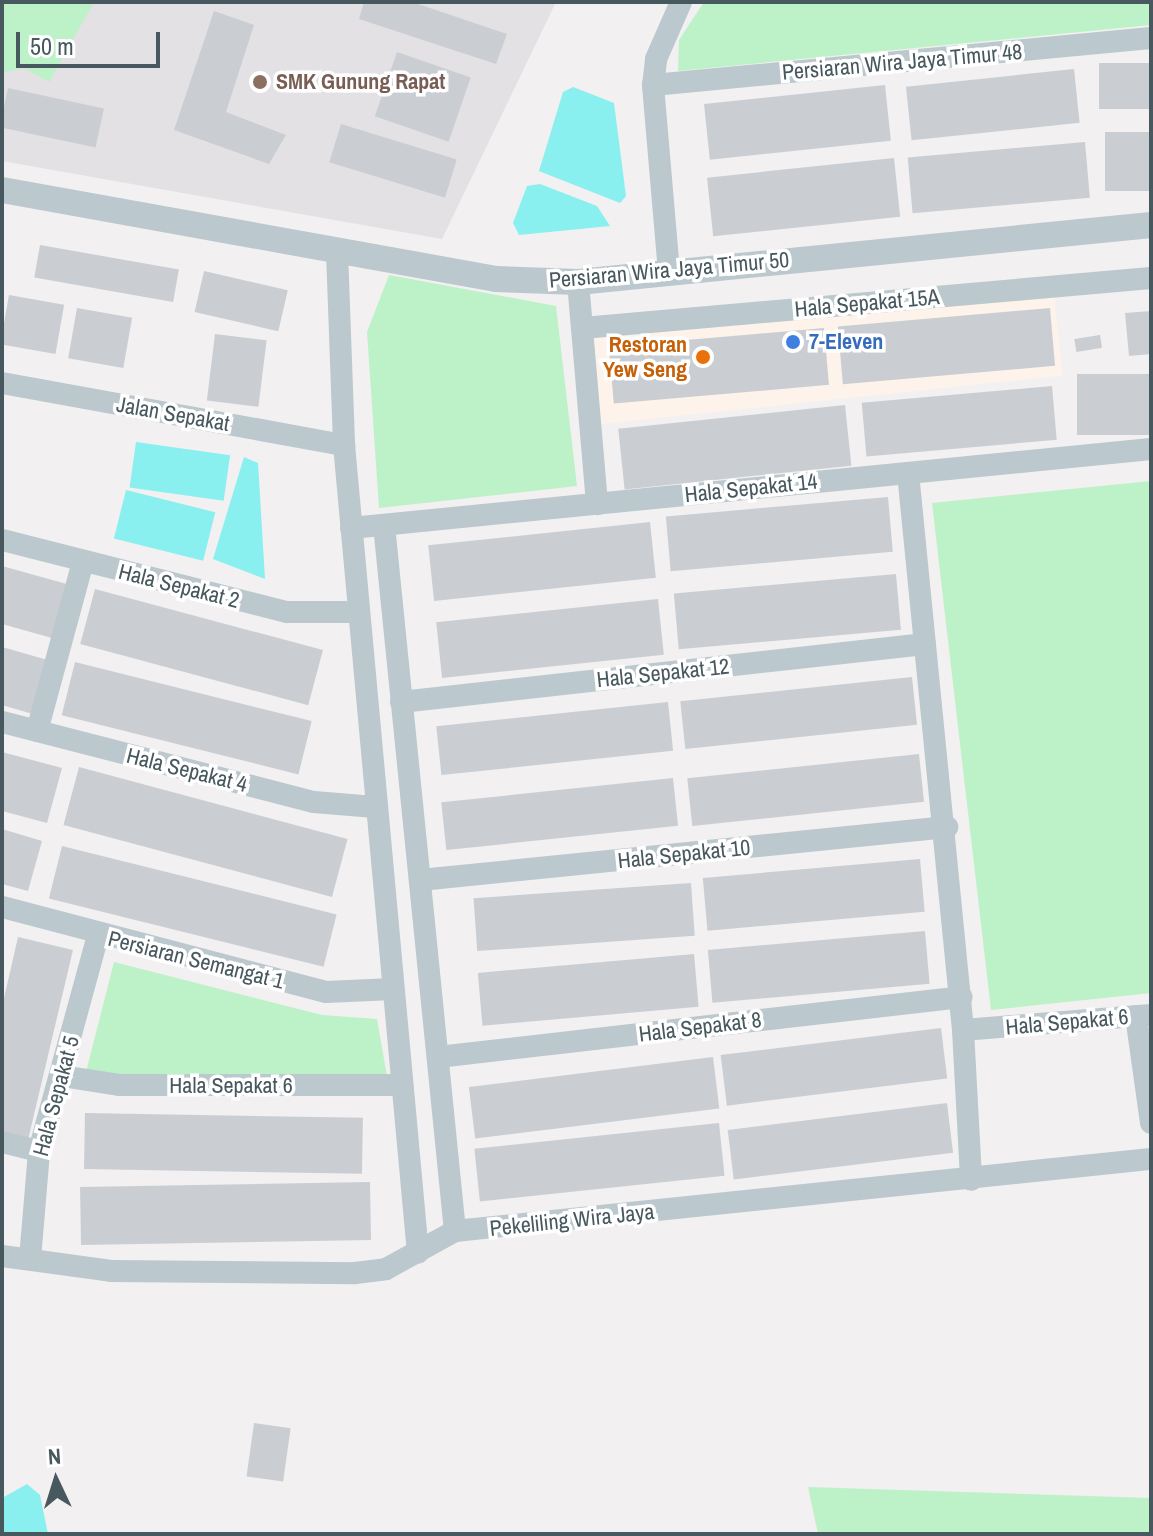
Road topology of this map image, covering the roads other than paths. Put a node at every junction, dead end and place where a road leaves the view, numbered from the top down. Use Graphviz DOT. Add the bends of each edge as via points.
graph roads {
  1 [pos="681,2"];
  2 [pos="1151,38"];
  3 [pos="653,85"];
  4 [pos="2,190"];
  5 [pos="1151,225"];
  6 [pos="337,252"];
  7 [pos="669,272"];
  8 [pos="1151,278"];
  9 [pos="578,282"];
  10 [pos="583,328"];
  11 [pos="2,383"];
  12 [pos="344,445"];
  13 [pos="1151,449"];
  14 [pos="908,473"];
  15 [pos="597,504"];
  16 [pos="384,525"];
  17 [pos="351,528"];
  18 [pos="2,540"];
  19 [pos="83,562"];
  20 [pos="358,612"];
  21 [pos="925,644"];
  22 [pos="401,702"];
  23 [pos="2,722"];
  24 [pos="37,731"];
  25 [pos="375,807"];
  26 [pos="947,827"];
  27 [pos="420,880"];
  28 [pos="2,907"];
  29 [pos="98,936"];
  30 [pos="393,989"];
  31 [pos="962,997"];
  32 [pos="1144,1016"];
  33 [pos="973,1030"];
  34 [pos="438,1057"];
  35 [pos="62,1076"];
  36 [pos="400,1085"];
  37 [pos="1151,1123"];
  38 [pos="2,1142"];
  39 [pos="39,1151"];
  40 [pos="1151,1159"];
  41 [pos="971,1180"];
  42 [pos="455,1231"];
  43 [pos="418,1253"];
  44 [pos="2,1256"];
  45 [pos="30,1259"];
  1 -- 3 [label="street" via="656,59"];
  2 -- 3 [label="street, Persiaran Wira Jaya Timur 48"];
  3 -- 7 [label="street"];
  4 -- 6 [label="street, Persiaran Wira Jaya Timur 50"];
  5 -- 7 [label="street, Persiaran Wira Jaya Timur 50"];
  6 -- 9 [label="street, Persiaran Wira Jaya Timur 50" via="496,279"];
  6 -- 12 [label="street"];
  7 -- 9 [label="street, Persiaran Wira Jaya Timur 50"];
  8 -- 10 [label="street, Hala Sepakat 15A"];
  9 -- 10 [label="street"];
  10 -- 15 [label="street"];
  11 -- 12 [label="street, Jalan Sepakat"];
  12 -- 17 [label="street"];
  13 -- 14 [label="street, Hala Sepakat 14"];
  14 -- 15 [label="street, Hala Sepakat 14"];
  14 -- 21 [label="street"];
  15 -- 16 [label="street, Hala Sepakat 14"];
  16 -- 17 [label="street, Hala Sepakat 14"];
  16 -- 22 [label="street"];
  17 -- 20 [label="street"];
  18 -- 19 [label="street, Hala Sepakat 2"];
  19 -- 20 [label="street, Hala Sepakat 2" via="287,612"];
  19 -- 24 [label="street"];
  20 -- 25 [label="street"];
  21 -- 22 [label="street, Hala Sepakat 12"];
  21 -- 26 [label="street"];
  22 -- 27 [label="street"];
  23 -- 24 [label="street, Hala Sepakat 4"];
  24 -- 25 [label="street, Hala Sepakat 4" via="314,802"];
  25 -- 30 [label="street"];
  26 -- 27 [label="street, Hala Sepakat 10"];
  26 -- 31 [label="street"];
  27 -- 34 [label="street"];
  28 -- 29 [label="street, Persiaran Semangat 1"];
  29 -- 30 [label="street, Persiaran Semangat 1" via="326,992"];
  29 -- 35 [label="street, Hala Sepakat 5"];
  30 -- 36 [label="street"];
  31 -- 33 [label="street"];
  31 -- 34 [label="street, Hala Sepakat 8"];
  32 -- 33 [label="street, Hala Sepakat 6"];
  32 -- 37 [label="street"];
  33 -- 41 [label="street"];
  34 -- 42 [label="street"];
  35 -- 36 [label="street, Hala Sepakat 6" via="120,1085"];
  35 -- 39 [label="street, Hala Sepakat 5"];
  36 -- 43 [label="street"];
  38 -- 39 [label="street"];
  39 -- 45 [label="street, Hala Sepakat 5"];
  40 -- 41 [label="street, Pekeliling Wira Jaya"];
  41 -- 42 [label="street, Pekeliling Wira Jaya"];
  42 -- 43 [label="street, Pekeliling Wira Jaya"];
  43 -- 45 [label="street, Pekeliling Wira Jaya" via="355,1273 111,1271"];
  44 -- 45 [label="street, Pekeliling Wira Jaya"];
}
